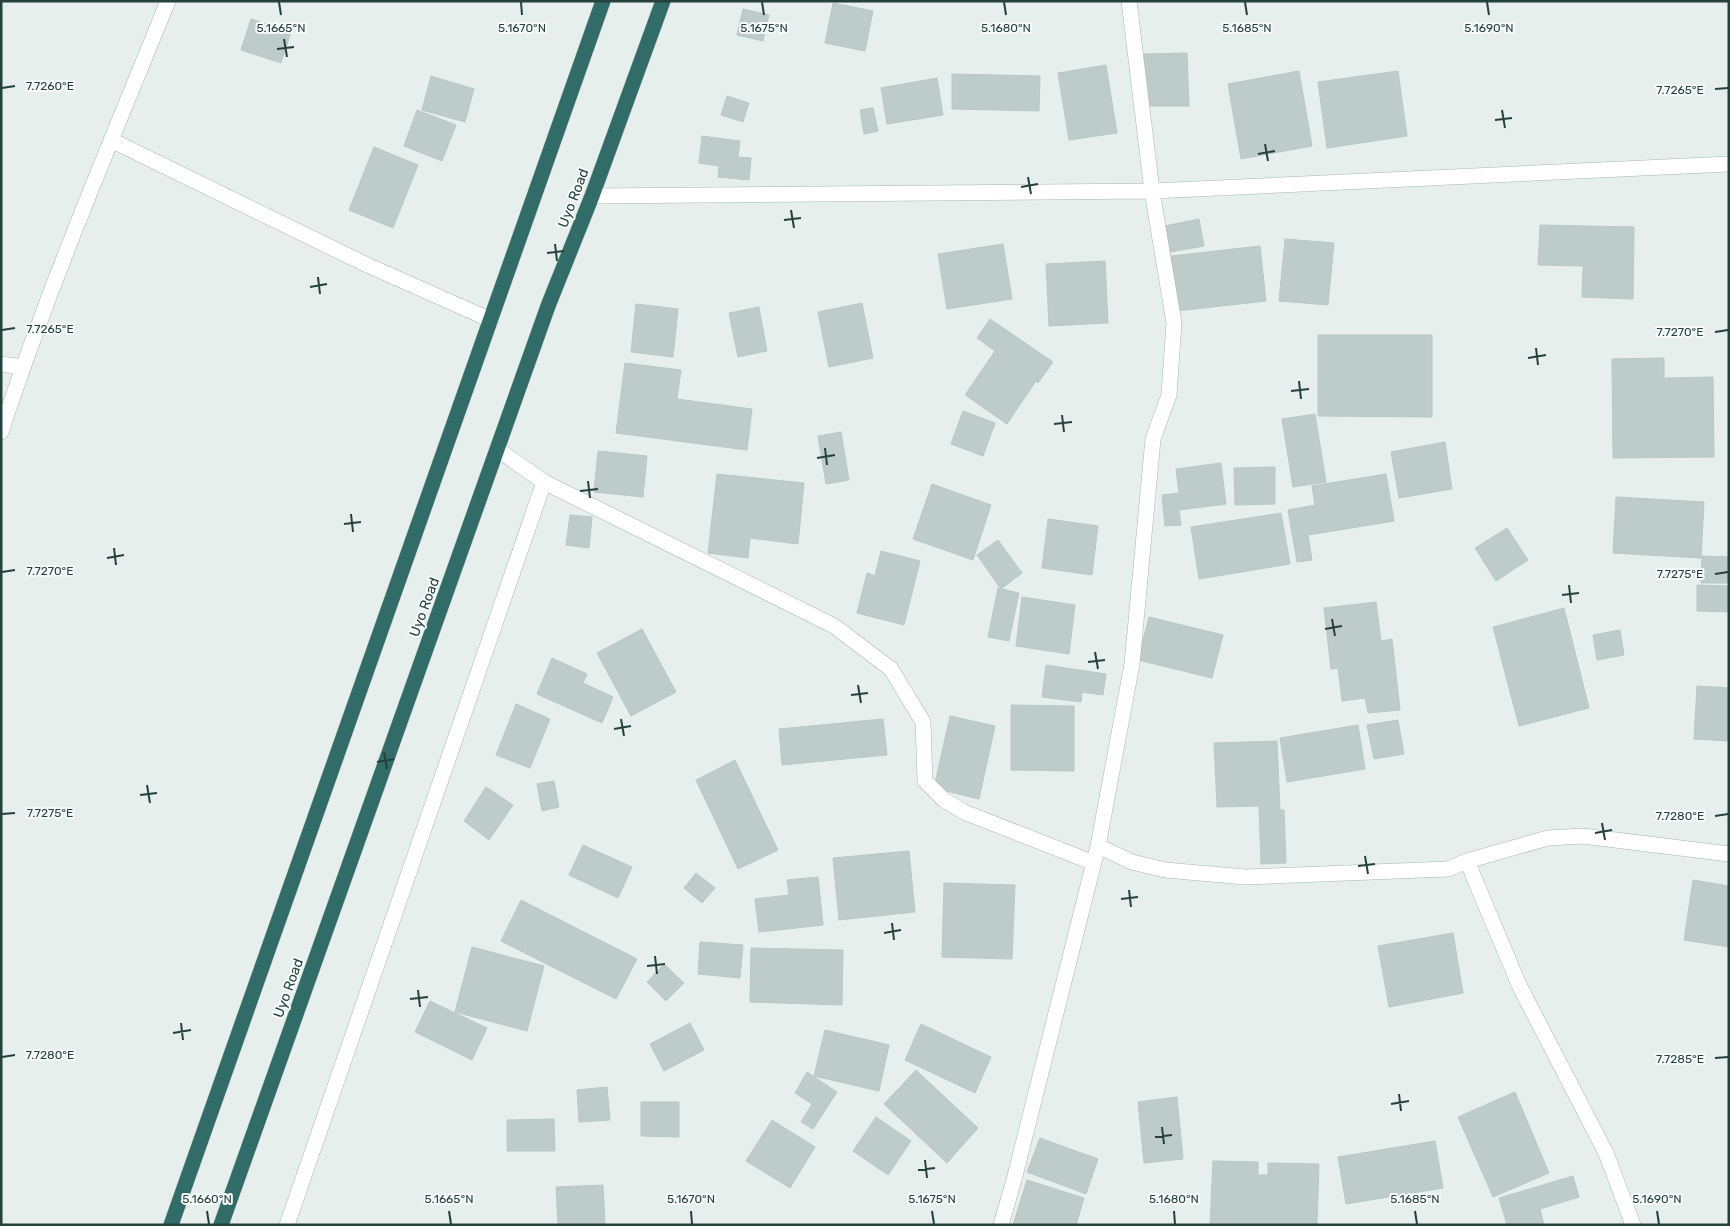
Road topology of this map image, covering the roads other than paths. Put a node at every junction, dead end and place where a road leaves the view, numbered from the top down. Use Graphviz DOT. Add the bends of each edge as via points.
graph roads {
  1 [pos="168,1"];
  2 [pos="603,1"];
  3 [pos="663,1"];
  4 [pos="1129,1"];
  5 [pos="111,140"];
  6 [pos="1729,164"];
  7 [pos="1152,191"];
  8 [pos="592,196"];
  9 [pos="491,320"];
  10 [pos="1,364"];
  11 [pos="22,367"];
  12 [pos="1,432"];
  13 [pos="497,449"];
  14 [pos="544,482"];
  15 [pos="1098,846"];
  16 [pos="1729,854"];
  17 [pos="1467,861"];
  18 [pos="1094,862"];
  19 [pos="171,1225"];
  20 [pos="221,1225"];
  21 [pos="287,1225"];
  22 [pos="1001,1225"];
  23 [pos="1633,1225"];
  1 -- 5 [label="street"];
  2 -- 9 [label="highway"];
  3 -- 8 [label="highway, Uyo Road"];
  4 -- 7 [label="street"];
  5 -- 9 [label="street" via="365,264"];
  5 -- 11 [label="street"];
  6 -- 7 [label="street"];
  7 -- 8 [label="street"];
  7 -- 15 [label="street" via="1174,323 1169,395 1153,439 1132,664"];
  8 -- 13 [label="highway, Uyo Road" via="548,306"];
  9 -- 19 [label="highway"];
  10 -- 11 [label="street"];
  11 -- 12 [label="street"];
  13 -- 14 [label="street"];
  13 -- 20 [label="highway, Uyo Road"];
  14 -- 18 [label="street" via="834,626 891,669 923,722 925,781 944,800 964,812"];
  14 -- 21 [label="street"];
  15 -- 17 [label="street" via="1132,862 1165,870 1245,877 1448,869"];
  15 -- 18 [label="street"];
  16 -- 17 [label="street" via="1583,836 1548,838"];
  17 -- 23 [label="street" via="1520,987 1606,1152"];
  18 -- 22 [label="street"];
}
